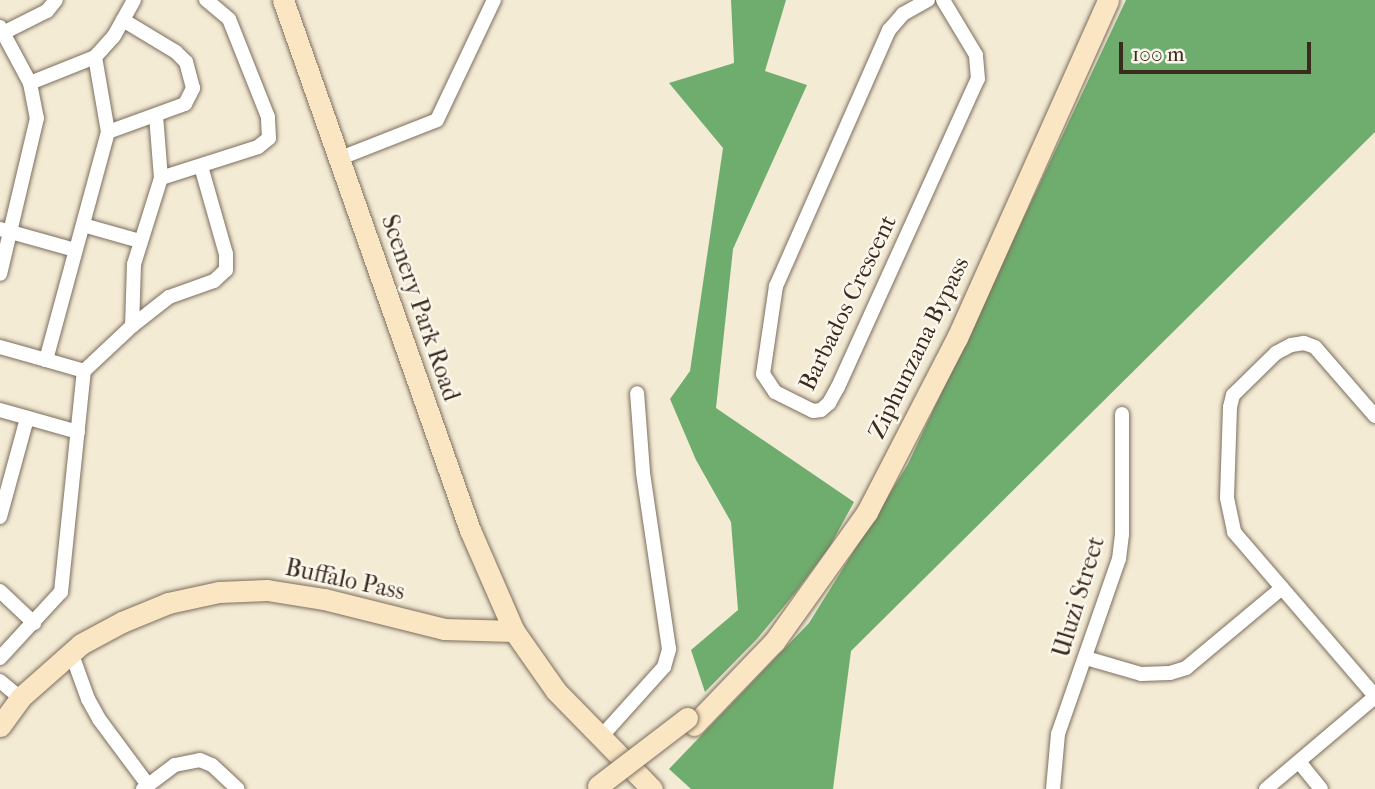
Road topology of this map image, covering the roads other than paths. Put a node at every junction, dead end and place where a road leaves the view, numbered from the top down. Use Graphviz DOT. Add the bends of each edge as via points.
graph roads {
  1 [pos="56,0"];
  2 [pos="134,0"];
  3 [pos="206,0"];
  4 [pos="283,0"];
  5 [pos="928,0"];
  6 [pos="943,0"];
  7 [pos="1108,0"];
  8 [pos="493,1"];
  9 [pos="123,20"];
  10 [pos="2,30"];
  11 [pos="95,57"];
  12 [pos="30,83"];
  13 [pos="156,116"];
  14 [pos="108,132"];
  15 [pos="338,159"];
  16 [pos="201,166"];
  17 [pos="161,178"];
  18 [pos="83,225"];
  19 [pos="5,231"];
  20 [pos="140,241"];
  21 [pos="75,250"];
  22 [pos="0,274"];
  23 [pos="132,326"];
  24 [pos="0,347"];
  25 [pos="46,360"];
  26 [pos="84,371"];
  27 [pos="637,393"];
  28 [pos="0,410"];
  29 [pos="1122,414"];
  30 [pos="1375,416"];
  31 [pos="27,418"];
  32 [pos="78,432"];
  33 [pos="0,517"];
  34 [pos="1282,589"];
  35 [pos="0,591"];
  36 [pos="34,623"];
  37 [pos="513,631"];
  38 [pos="71,652"];
  39 [pos="0,658"];
  40 [pos="1086,658"];
  41 [pos="0,681"];
  42 [pos="1375,696"];
  43 [pos="20,698"];
  44 [pos="0,726"];
  45 [pos="600,738"];
  46 [pos="1300,763"];
  47 [pos="146,787"];
  48 [pos="601,788"];
  49 [pos="238,789"];
  50 [pos="652,789"];
  51 [pos="1053,789"];
  52 [pos="1266,789"];
  53 [pos="1321,789"];
  1 -- 10 [label="street" via="47,11"];
  2 -- 9 [label="street"];
  3 -- 16 [label="street" via="229,19 270,128 269,138 258,147"];
  4 -- 15 [label="main road, Scenery Park Road"];
  5 -- 6 [label="street, Barbados Crescent" via="903,14 890,30 776,286 763,374 775,392 813,411 829,403 838,387 978,79 976,55"];
  7 -- 48 [label="main road, Ziphunzana Bypass, bridge" via="957,338 867,512 774,642 691,722"];
  8 -- 15 [label="street" via="437,120"];
  9 -- 11 [label="street" via="107,47"];
  9 -- 13 [label="street" via="176,52 191,75 190,99"];
  10 -- 12 [label="street"];
  11 -- 12 [label="street"];
  11 -- 14 [label="street"];
  12 -- 19 [label="street" via="37,118"];
  13 -- 14 [label="street"];
  13 -- 17 [label="street"];
  14 -- 18 [label="street"];
  15 -- 37 [label="main road, Scenery Park Road" via="470,530"];
  16 -- 17 [label="street"];
  16 -- 23 [label="street" via="226,254 226,270 214,281 169,297"];
  17 -- 20 [label="street"];
  18 -- 20 [label="street"];
  18 -- 21 [label="street"];
  19 -- 21 [label="street"];
  19 -- 22 [label="street"];
  20 -- 23 [label="street" via="130,294"];
  21 -- 25 [label="street"];
  23 -- 26 [label="street"];
  24 -- 25 [label="street"];
  25 -- 26 [label="street"];
  26 -- 32 [label="street"];
  27 -- 45 [label="street" via="643,472 669,649 664,667"];
  28 -- 31 [label="street"];
  29 -- 40 [label="street, Uluzi Street" via="1119,559"];
  30 -- 34 [label="street" via="1326,358 1304,343 1276,353 1233,395 1229,518 1234,532"];
  31 -- 32 [label="street"];
  31 -- 33 [label="street"];
  32 -- 36 [label="street" via="61,592"];
  34 -- 40 [label="street" via="1198,659 1170,673 1141,674"];
  34 -- 42 [label="street"];
  35 -- 36 [label="street"];
  36 -- 39 [label="street"];
  37 -- 38 [label="main road, Buffalo Pass" via="444,629 324,599 255,590 168,603 122,622"];
  37 -- 45 [label="main road, Scenery Park Road" via="556,691"];
  38 -- 43 [label="main road, Buffalo Pass"];
  38 -- 47 [label="street" via="99,719"];
  40 -- 51 [label="street, Uluzi Street" via="1058,734"];
  41 -- 43 [label="street"];
  42 -- 46 [label="street"];
  43 -- 44 [label="main road, Buffalo Pass"];
  45 -- 50 [label="main road, Scenery Park Road"];
  46 -- 52 [label="street"];
  46 -- 53 [label="street"];
  47 -- 49 [label="street" via="175,765 200,760"];
}
